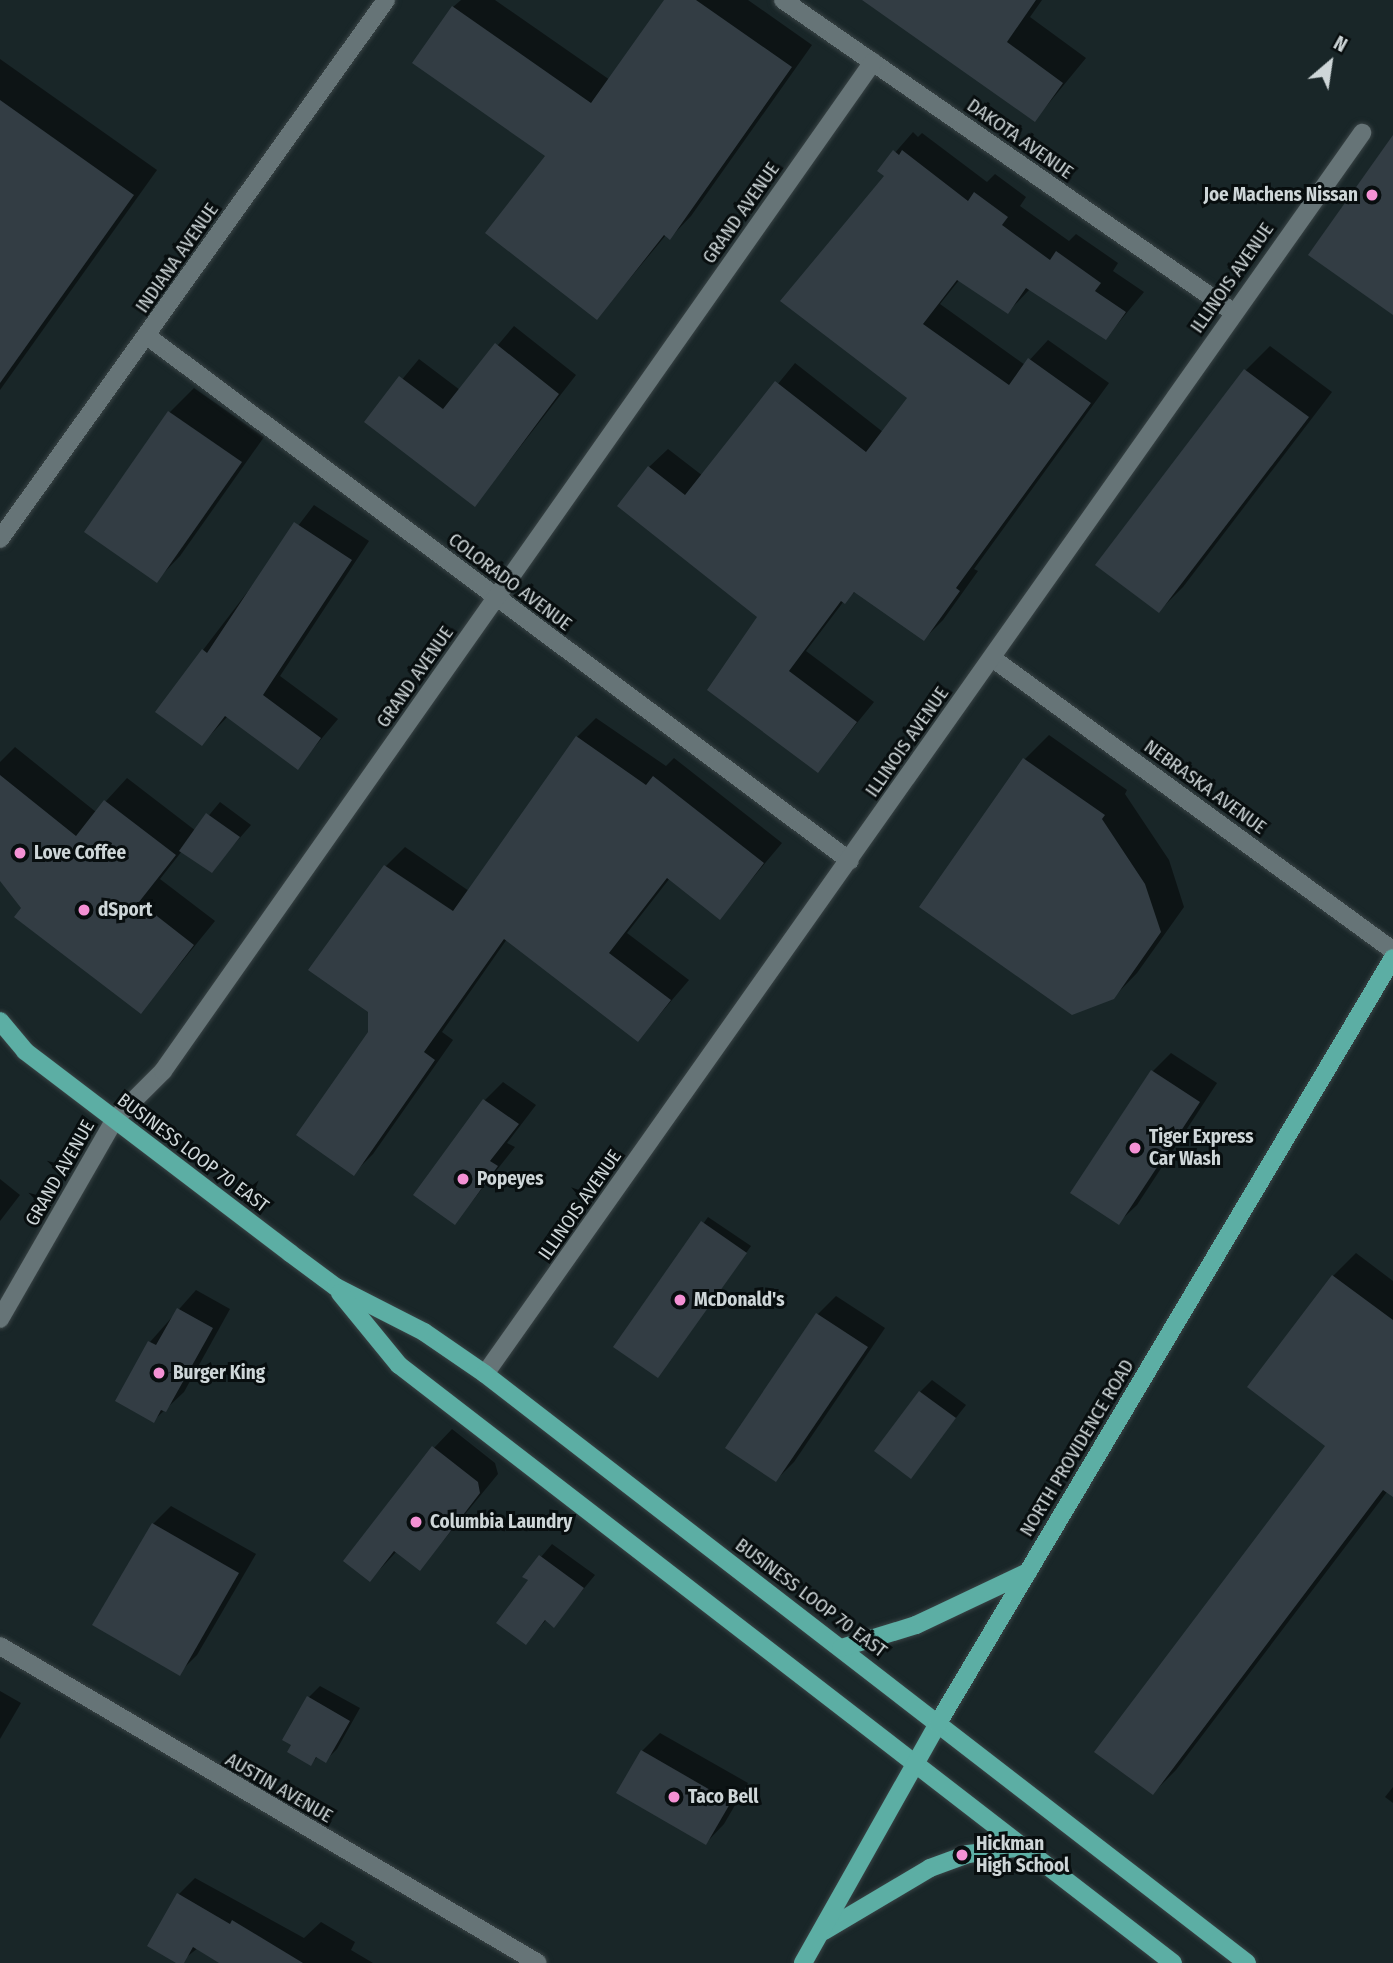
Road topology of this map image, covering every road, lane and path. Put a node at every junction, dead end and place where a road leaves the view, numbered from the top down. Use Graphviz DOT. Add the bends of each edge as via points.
graph roads {
  1 [pos="386,0"];
  2 [pos="783,0"];
  3 [pos="873,62"];
  4 [pos="1362,133"];
  5 [pos="1233,312"];
  6 [pos="146,337"];
  7 [pos="0,539"];
  8 [pos="497,598"];
  9 [pos="992,658"];
  10 [pos="850,861"];
  11 [pos="1393,950"];
  12 [pos="1393,958"];
  13 [pos="0,1021"];
  14 [pos="0,1041"];
  15 [pos="25,1051"];
  16 [pos="115,1119"];
  17 [pos="336,1287"];
  18 [pos="0,1319"];
  19 [pos="485,1374"];
  20 [pos="1028,1572"];
  21 [pos="0,1646"];
  22 [pos="841,1648"];
  23 [pos="938,1723"];
  24 [pos="916,1762"];
  25 [pos="1024,1847"];
  26 [pos="821,1933"];
  27 [pos="538,1963"];
  28 [pos="803,1963"];
  29 [pos="1172,1963"];
  30 [pos="1247,1963"];
  1 -- 6 [label="street, INDIANA AVENUE"];
  2 -- 3 [label="street, DAKOTA AVENUE"];
  3 -- 5 [label="street, DAKOTA AVENUE"];
  3 -- 8 [label="street, GRAND AVENUE"];
  4 -- 5 [label="street, ILLINOIS AVENUE"];
  5 -- 9 [label="street, ILLINOIS AVENUE"];
  6 -- 7 [label="street, INDIANA AVENUE"];
  6 -- 8 [label="street, COLORADO AVENUE"];
  8 -- 10 [label="street, COLORADO AVENUE"];
  8 -- 16 [label="street, GRAND AVENUE" via="163,1070"];
  9 -- 10 [label="street, ILLINOIS AVENUE"];
  9 -- 11 [label="street, NEBRASKA AVENUE"];
  10 -- 19 [label="street, ILLINOIS AVENUE"];
  12 -- 20 [label="main road, NORTH PROVIDENCE ROAD"];
  13 -- 15 [label="main road, BUSINESS LOOP 70 EAST"];
  14 -- 15 [label="main road, BUSINESS LOOP 70 EAST"];
  15 -- 16 [label="main road, BUSINESS LOOP 70 EAST"];
  16 -- 17 [label="main road, BUSINESS LOOP 70 EAST"];
  16 -- 18 [label="street, GRAND AVENUE"];
  17 -- 19 [label="main road, BUSINESS LOOP 70 EAST" via="424,1332"];
  17 -- 24 [label="main road, BUSINESS LOOP 70 EAST" via="399,1365"];
  19 -- 22 [label="main road, BUSINESS LOOP 70 EAST"];
  20 -- 22 [label="main road" via="916,1625"];
  20 -- 23 [label="main road, NORTH PROVIDENCE ROAD"];
  21 -- 27 [label="street, AUSTIN AVENUE"];
  22 -- 23 [label="main road, BUSINESS LOOP 70 EAST"];
  23 -- 24 [label="main road, NORTH PROVIDENCE ROAD"];
  23 -- 30 [label="main road, BUSINESS LOOP 70 EAST"];
  24 -- 25 [label="main road, BUSINESS LOOP 70 EAST"];
  24 -- 26 [label="main road, NORTH PROVIDENCE ROAD"];
  25 -- 26 [label="main road" via="968,1854 930,1868"];
  25 -- 29 [label="main road, BUSINESS LOOP 70 EAST"];
  26 -- 28 [label="main road, NORTH PROVIDENCE ROAD"];
}
